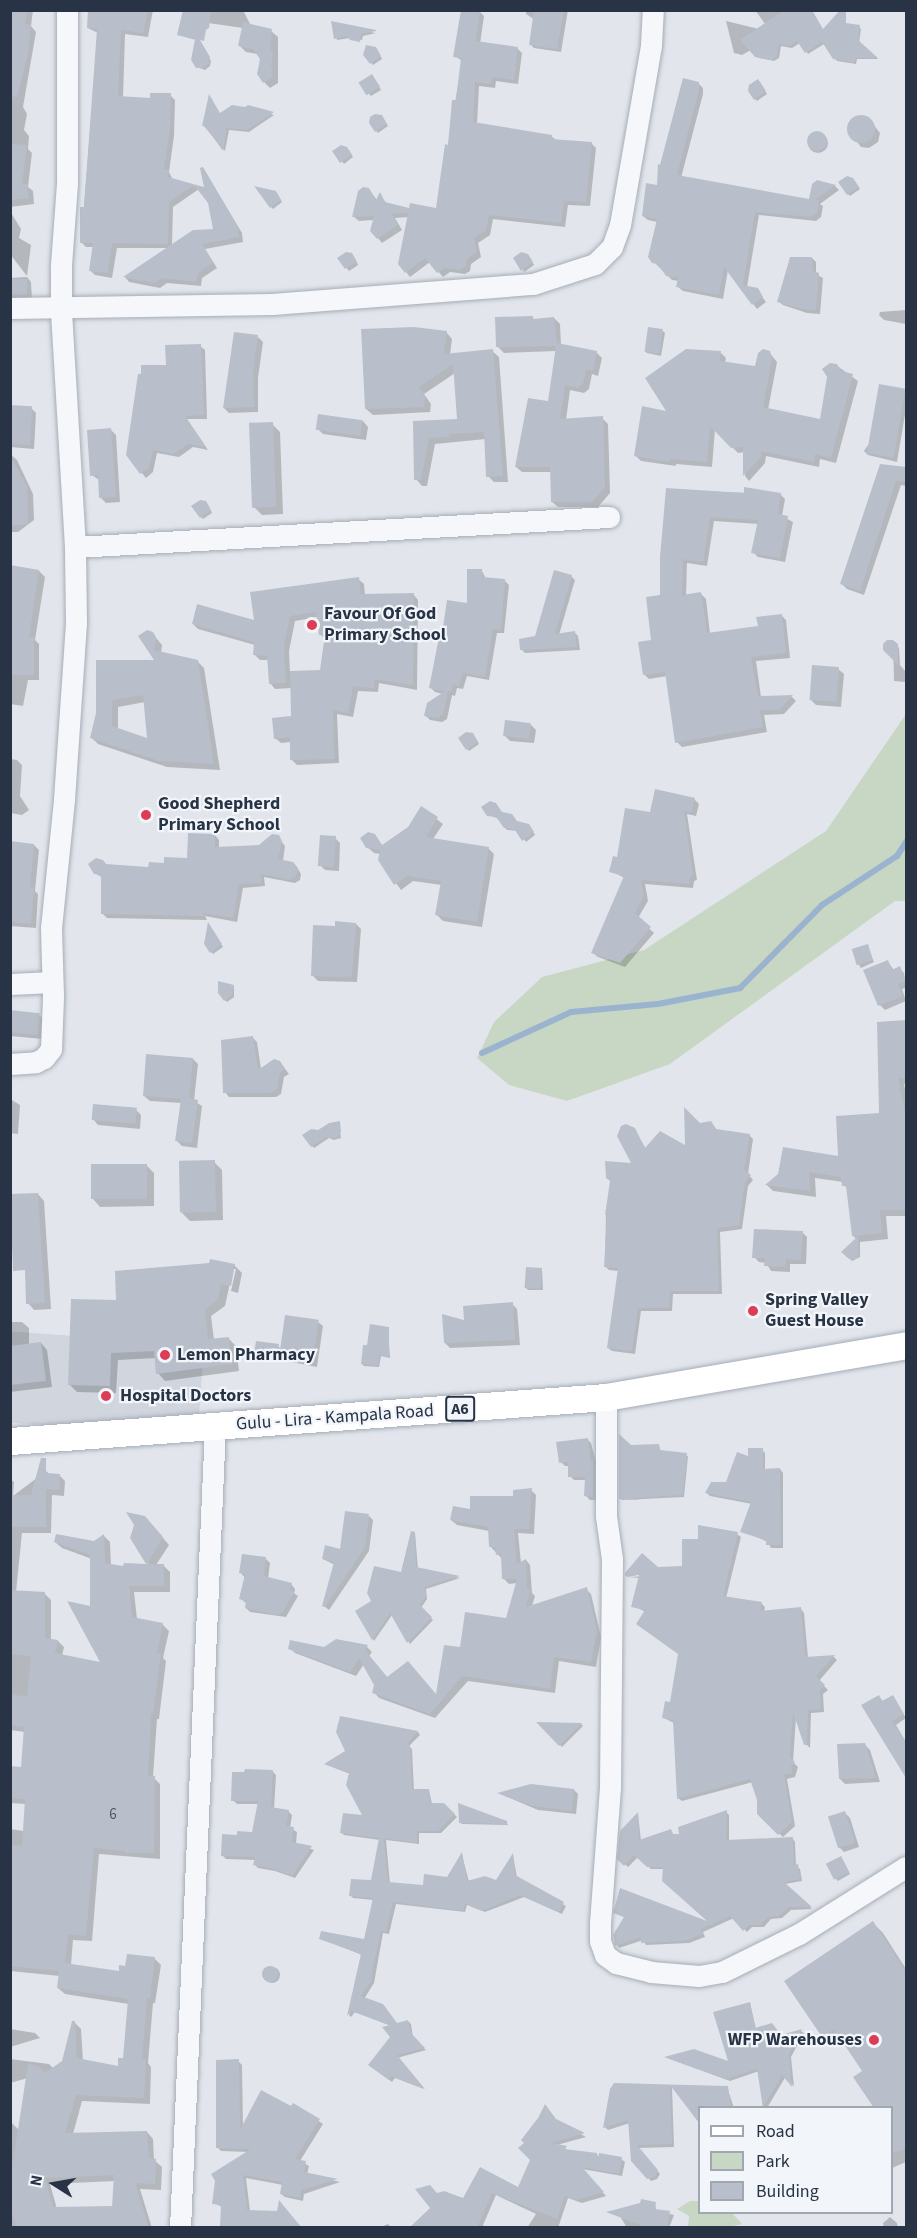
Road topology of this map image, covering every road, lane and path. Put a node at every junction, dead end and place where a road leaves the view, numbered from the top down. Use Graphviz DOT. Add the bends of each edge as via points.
graph roads {
  1 [pos="67,10"];
  2 [pos="653,10"];
  3 [pos="10,308"];
  4 [pos="62,309"];
  5 [pos="609,517"];
  6 [pos="75,547"];
  7 [pos="52,982"];
  8 [pos="10,984"];
  9 [pos="10,1064"];
  10 [pos="905,1344"];
  11 [pos="606,1396"];
  12 [pos="215,1427"];
  13 [pos="10,1442"];
  14 [pos="906,1867"];
  15 [pos="180,2228"];
  1 -- 4 [label="street"];
  2 -- 4 [label="street" via="651,45 620,225 612,248 595,264 533,284 272,304"];
  3 -- 4 [label="street"];
  4 -- 6 [label="street"];
  5 -- 6 [label="street"];
  6 -- 7 [label="street" via="76,622 51,928"];
  7 -- 8 [label="street"];
  7 -- 9 [label="street" via="51,1049 36,1062"];
  10 -- 11 [label="main road, Gulu - Lira - Kampala Road / A6" via="747,1375"];
  11 -- 12 [label="main road, Gulu - Lira - Kampala Road / A6"];
  11 -- 14 [label="street" via="606,1516 612,1559 610,1787 600,1922 605,1955 616,1964 651,1972 699,1976 722,1972 799,1934"];
  12 -- 13 [label="main road, Gulu - Lira - Kampala Road / A6"];
  12 -- 15 [label="street"];
}
